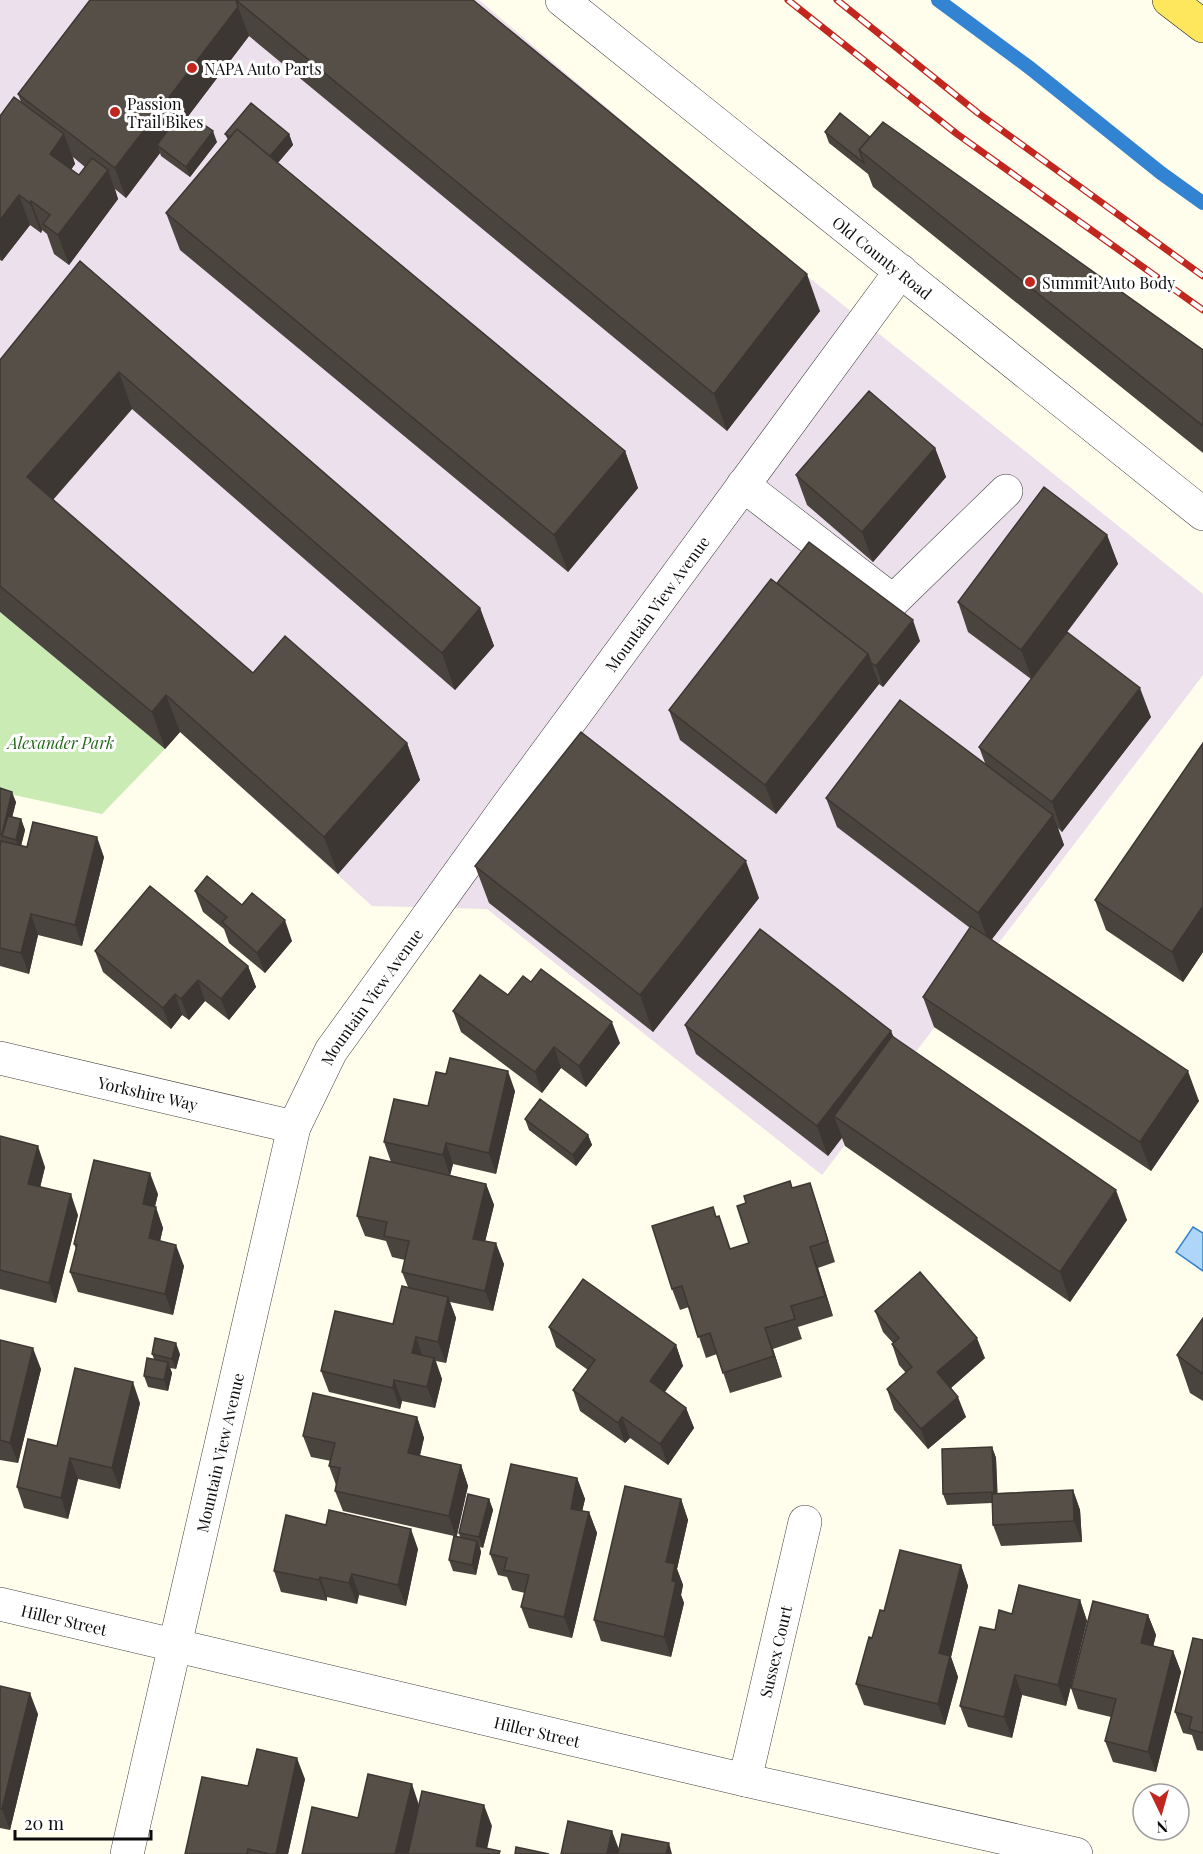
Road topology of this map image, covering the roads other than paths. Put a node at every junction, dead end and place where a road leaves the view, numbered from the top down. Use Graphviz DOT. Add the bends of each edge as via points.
graph roads {
  1 [pos="562,0"];
  2 [pos="1169,0"];
  3 [pos="1203,26"];
  4 [pos="901,271"];
  5 [pos="743,485"];
  6 [pos="1006,491"];
  7 [pos="1203,514"];
  8 [pos="0,1058"];
  9 [pos="294,1127"];
  10 [pos="805,1522"];
  11 [pos="0,1604"];
  12 [pos="176,1645"];
  13 [pos="745,1780"];
  14 [pos="127,1854"];
  15 [pos="1076,1854"];
  1 -- 4 [label="street, Old County Road"];
  2 -- 3 [label="main road"];
  4 -- 5 [label="street, Mountain View Avenue"];
  4 -- 7 [label="street, Old County Road"];
  5 -- 6 [label="street" via="893,601"];
  5 -- 9 [label="street, Mountain View Avenue" via="331,1051"];
  8 -- 9 [label="street, Yorkshire Way"];
  9 -- 12 [label="street, Mountain View Avenue"];
  10 -- 13 [label="street, Sussex Court"];
  11 -- 12 [label="street, Hiller Street"];
  12 -- 13 [label="street, Hiller Street"];
  12 -- 14 [label="street, Mountain View Avenue"];
  13 -- 15 [label="street, Hiller Street"];
}
